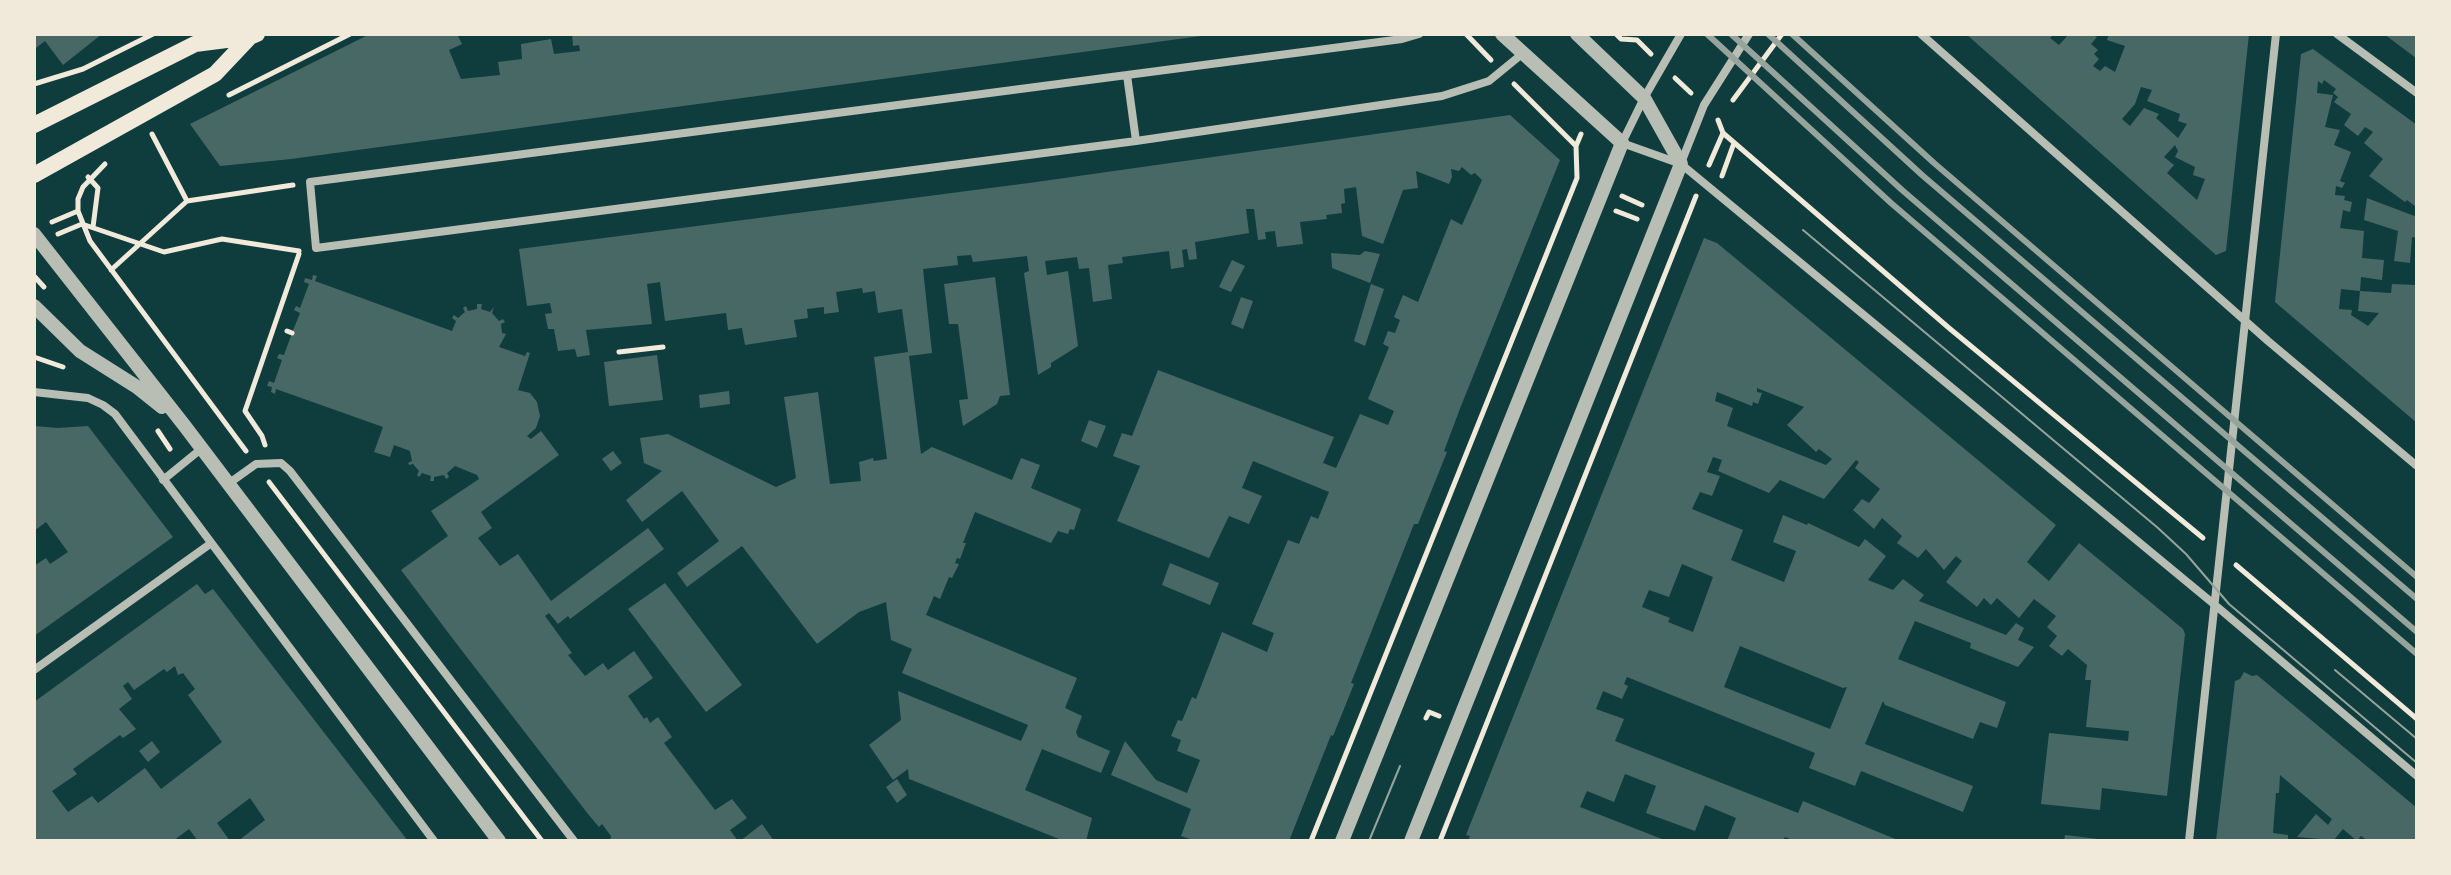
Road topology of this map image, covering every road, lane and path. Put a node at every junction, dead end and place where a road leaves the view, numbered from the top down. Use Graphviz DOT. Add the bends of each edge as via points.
graph roads {
  1 [pos="153,34"];
  2 [pos="350,34"];
  3 [pos="1419,34"];
  4 [pos="1466,34"];
  5 [pos="1502,34"];
  6 [pos="1577,34"];
  7 [pos="1616,34"];
  8 [pos="1642,34"];
  9 [pos="1681,34"];
  10 [pos="1749,34"];
  11 [pos="1782,34"];
  12 [pos="1921,34"];
  13 [pos="2276,34"];
  14 [pos="2337,34"];
  15 [pos="254,36"];
  16 [pos="1522,54"];
  17 [pos="1502,72"];
  18 [pos="1127,75"];
  19 [pos="34,84"];
  20 [pos="2417,93"];
  21 [pos="227,96"];
  22 [pos="1644,98"];
  23 [pos="34,125"];
  24 [pos="163,127"];
  25 [pos="151,132"];
  26 [pos="1723,133"];
  27 [pos="141,138"];
  28 [pos="1136,141"];
  29 [pos="1622,143"];
  30 [pos="112,157"];
  31 [pos="1681,164"];
  32 [pos="34,175"];
  33 [pos="1577,178"];
  34 [pos="310,182"];
  35 [pos="1701,182"];
  36 [pos="1605,189"];
  37 [pos="1571,192"];
  38 [pos="187,201"];
  39 [pos="1600,204"];
  40 [pos="78,211"];
  41 [pos="1658,219"];
  42 [pos="1685,223"];
  43 [pos="82,224"];
  44 [pos="39,234"];
  45 [pos="1680,237"];
  46 [pos="140,244"];
  47 [pos="316,248"];
  48 [pos="300,251"];
  49 [pos="111,270"];
  50 [pos="34,306"];
  51 [pos="2245,321"];
  52 [pos="663,347"];
  53 [pos="619,352"];
  54 [pos="34,357"];
  55 [pos="72,371"];
  56 [pos="34,392"];
  57 [pos="151,422"];
  58 [pos="184,425"];
  59 [pos="201,449"];
  60 [pos="269,462"];
  61 [pos="256,464"];
  62 [pos="182,465"];
  63 [pos="2417,466"];
  64 [pos="163,480"];
  65 [pos="228,484"];
  66 [pos="210,544"];
  67 [pos="2220,552"];
  68 [pos="2215,605"];
  69 [pos="34,670"];
  70 [pos="2417,719"];
  71 [pos="2417,776"];
  72 [pos="434,841"];
  73 [pos="499,841"];
  74 [pos="542,841"];
  75 [pos="574,841"];
  76 [pos="1311,841"];
  77 [pos="1342,841"];
  78 [pos="1411,841"];
  79 [pos="1440,841"];
  80 [pos="2189,841"];
  1 -- 19 [label="path" via="83,69"];
  2 -- 21 [label="path"];
  3 -- 18 [label="street"];
  4 -- 17 [label="path"];
  5 -- 16 [label="street"];
  6 -- 22 [label="street"];
  7 -- 8 [label="path" via="1637,40"];
  9 -- 22 [label="street"];
  10 -- 31 [label="street" via="1704,105"];
  11 -- 26 [label="path" via="1718,120"];
  12 -- 51 [label="street"];
  13 -- 51 [label="street"];
  14 -- 20 [label="street"];
  15 -- 23 [label="main road" via="195,44"];
  15 -- 32 [label="main road" via="215,74"];
  16 -- 17 [label="street"];
  16 -- 29 [label="street"];
  17 -- 28 [label="street" via="1442,96"];
  17 -- 33 [label="path" via="1576,146"];
  18 -- 28 [label="street"];
  18 -- 34 [label="street"];
  22 -- 29 [label="street"];
  22 -- 31 [label="street"];
  24 -- 25 [label="path"];
  25 -- 27 [label="path"];
  25 -- 38 [label="path"];
  26 -- 35 [label="path"];
  26 -- 67 [label="path"];
  28 -- 47 [label="street"];
  29 -- 31 [label="street"];
  29 -- 36 [label="street"];
  30 -- 40 [label="path" via="83,187"];
  31 -- 35 [label="street"];
  31 -- 41 [label="street"];
  33 -- 36 [label="path"];
  33 -- 37 [label="path"];
  34 -- 38 [label="path"];
  34 -- 47 [label="street"];
  35 -- 42 [label="path"];
  35 -- 68 [label="street"];
  36 -- 39 [label="street"];
  36 -- 41 [label="path"];
  37 -- 39 [label="path"];
  37 -- 76 [label="path"];
  38 -- 46 [label="path"];
  39 -- 41 [label="path"];
  39 -- 77 [label="street"];
  40 -- 43 [label="path"];
  40 -- 44 [label="path"];
  41 -- 42 [label="path"];
  41 -- 45 [label="path"];
  41 -- 78 [label="street"];
  42 -- 45 [label="path"];
  43 -- 44 [label="path"];
  43 -- 46 [label="path"];
  43 -- 49 [label="path"];
  44 -- 58 [label="street"];
  45 -- 79 [label="path"];
  46 -- 48 [label="path" via="164,252 222,239"];
  46 -- 49 [label="path"];
  47 -- 48 [label="path"];
  48 -- 60 [label="path" via="245,411 262,436"];
  49 -- 61 [label="path"];
  50 -- 58 [label="street" via="80,351"];
  51 -- 63 [label="street"];
  51 -- 67 [label="street"];
  52 -- 53 [label="path"];
  54 -- 55 [label="path"];
  56 -- 64 [label="street" via="88,398 103,405"];
  57 -- 62 [label="path"];
  58 -- 59 [label="street"];
  59 -- 62 [label="street"];
  59 -- 65 [label="street"];
  60 -- 61 [label="street"];
  60 -- 75 [label="street" via="290,471"];
  61 -- 65 [label="street"];
  61 -- 74 [label="path"];
  62 -- 64 [label="street"];
  64 -- 66 [label="street"];
  65 -- 73 [label="street"];
  66 -- 69 [label="street"];
  66 -- 72 [label="street"];
  67 -- 68 [label="street"];
  67 -- 70 [label="path"];
  68 -- 71 [label="street"];
  68 -- 80 [label="street"];
}
